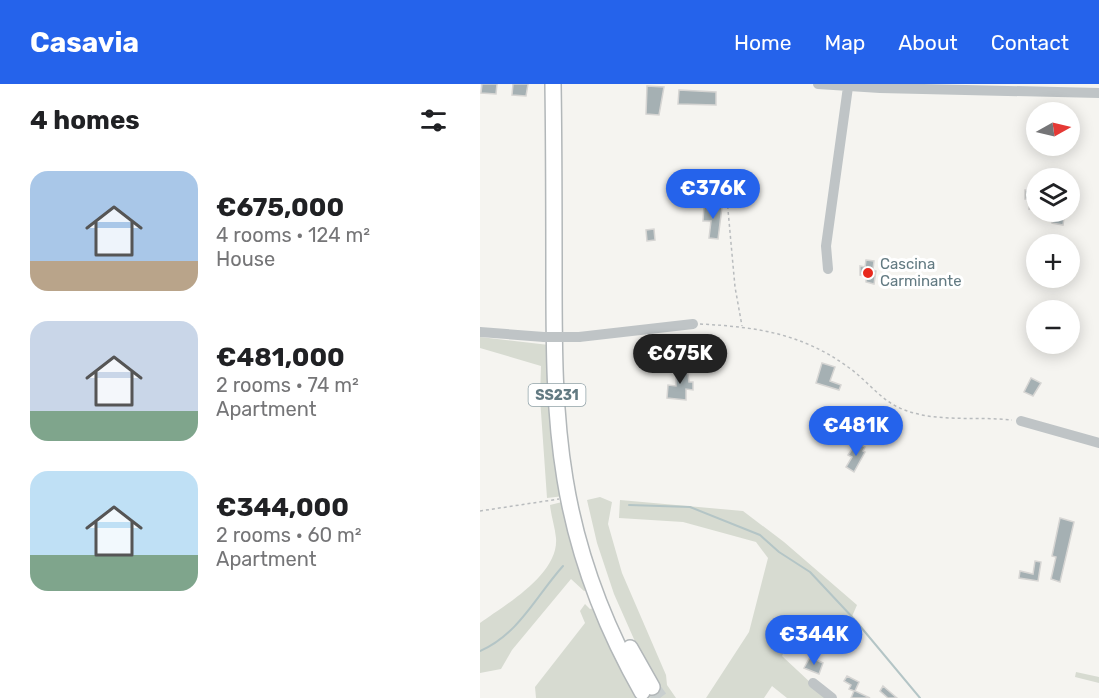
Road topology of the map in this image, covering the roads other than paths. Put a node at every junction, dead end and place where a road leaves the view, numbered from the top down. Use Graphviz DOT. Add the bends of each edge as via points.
graph roads {
  1 [pos="553,84"];
  2 [pos="562,84"];
  3 [pos="818,84"];
  4 [pos="848,87"];
  5 [pos="1099,93"];
  6 [pos="828,268"];
  7 [pos="693,324"];
  8 [pos="480,332"];
  9 [pos="1021,421"];
  10 [pos="1099,443"];
  11 [pos="813,683"];
  12 [pos="832,698"];
  1 -- 2 [label="highway, SS231" via="555,350 565,481 596,592 628,667 647,689 604,590 572,472 563,348"];
  3 -- 4 [label="street"];
  4 -- 5 [label="street"];
  4 -- 6 [label="street" via="826,246"];
  7 -- 8 [label="street, bridge" via="579,337"];
  9 -- 10 [label="street"];
  11 -- 12 [label="street"];
}
